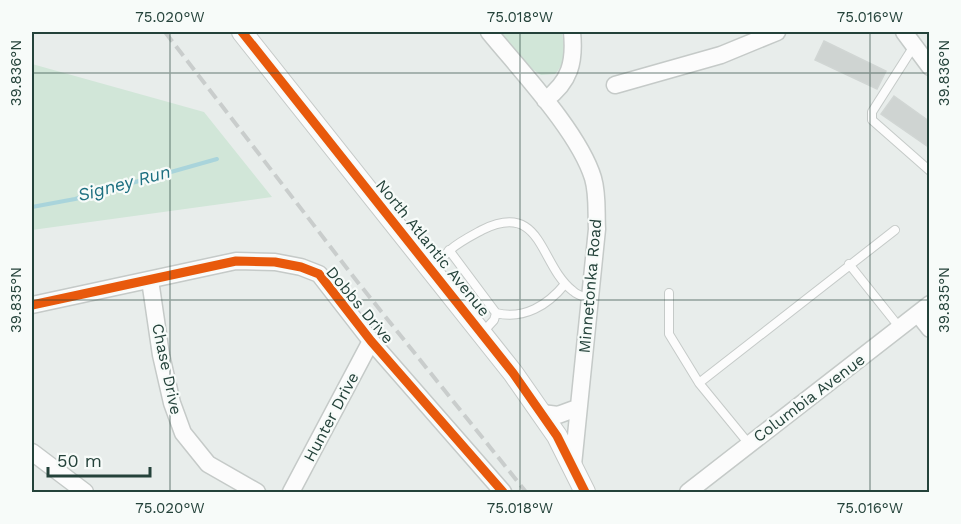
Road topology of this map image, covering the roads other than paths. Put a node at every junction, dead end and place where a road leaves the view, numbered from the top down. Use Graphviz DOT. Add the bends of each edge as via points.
graph roads {
  1 [pos="242,32"];
  2 [pos="489,32"];
  3 [pos="573,32"];
  4 [pos="777,32"];
  5 [pos="904,32"];
  6 [pos="914,46"];
  7 [pos="930,67"];
  8 [pos="615,85"];
  9 [pos="545,100"];
  10 [pos="930,171"];
  11 [pos="895,230"];
  12 [pos="449,250"];
  13 [pos="849,264"];
  14 [pos="434,273"];
  15 [pos="150,280"];
  16 [pos="565,284"];
  17 [pos="669,293"];
  18 [pos="590,299"];
  19 [pos="32,305"];
  20 [pos="924,309"];
  21 [pos="496,313"];
  22 [pos="900,329"];
  23 [pos="930,329"];
  24 [pos="482,333"];
  25 [pos="371,341"];
  26 [pos="699,383"];
  27 [pos="577,408"];
  28 [pos="542,413"];
  29 [pos="749,444"];
  30 [pos="32,452"];
  31 [pos="573,465"];
  32 [pos="85,492"];
  33 [pos="257,492"];
  34 [pos="291,492"];
  35 [pos="503,492"];
  36 [pos="585,492"];
  37 [pos="688,492"];
  1 -- 14 [label="street, North Atlantic Avenue"];
  2 -- 9 [label="street, Minnetonka Road"];
  3 -- 9 [label="street" via="573,60 567,77 560,90"];
  4 -- 8 [label="street" via="721,55"];
  5 -- 6 [label="street"];
  6 -- 7 [label="street"];
  6 -- 10 [label="lane" via="872,112 872,120"];
  9 -- 18 [label="street, Minnetonka Road" via="576,144 592,178 597,229"];
  11 -- 13 [label="lane"];
  12 -- 14 [label="lane"];
  12 -- 16 [label="lane" via="495,224 521,224 530,231"];
  12 -- 21 [label="lane"];
  13 -- 22 [label="lane"];
  13 -- 26 [label="lane"];
  14 -- 24 [label="street, North Atlantic Avenue"];
  15 -- 19 [label="street, Dobbs Drive"];
  15 -- 25 [label="street, Dobbs Drive" via="236,261 301,267 319,274"];
  15 -- 33 [label="street, Chase Drive" via="163,364 183,433 208,464"];
  16 -- 18 [label="lane"];
  16 -- 21 [label="lane" via="542,306 508,316"];
  17 -- 26 [label="lane" via="669,334"];
  18 -- 27 [label="street, Minnetonka Road"];
  20 -- 22 [label="street, Columbia Avenue"];
  20 -- 23 [label="street"];
  21 -- 24 [label="lane"];
  22 -- 29 [label="street, Columbia Avenue"];
  24 -- 28 [label="street, North Atlantic Avenue"];
  25 -- 34 [label="street, Hunter Drive"];
  25 -- 35 [label="street, Dobbs Drive"];
  26 -- 29 [label="lane"];
  27 -- 28 [label="street" via="558,415"];
  27 -- 31 [label="street, Minnetonka Road"];
  28 -- 31 [label="street, North Atlantic Avenue"];
  29 -- 37 [label="street, Columbia Avenue"];
  30 -- 32 [label="street"];
  31 -- 36 [label="street, North Atlantic Avenue"];
}
